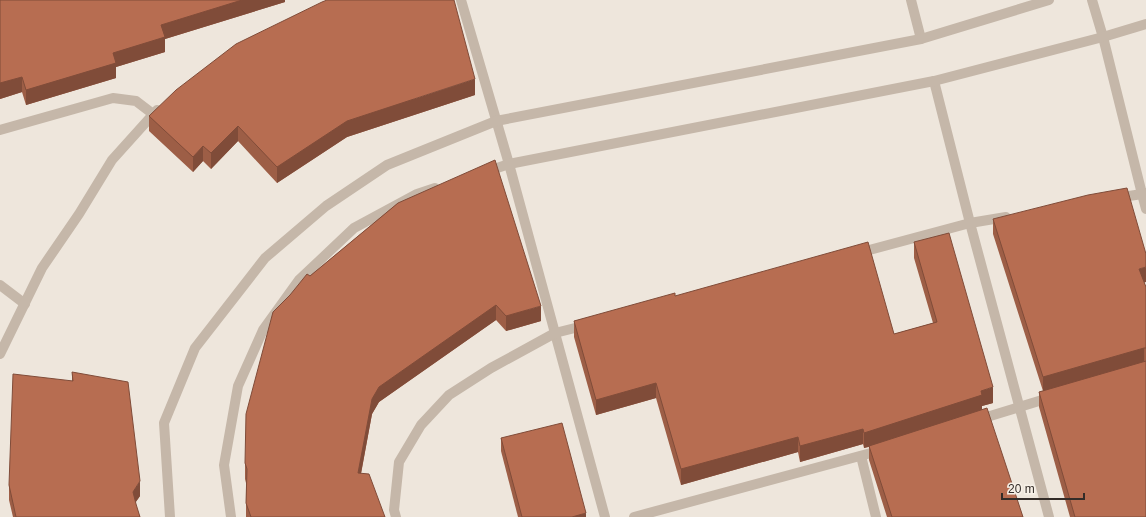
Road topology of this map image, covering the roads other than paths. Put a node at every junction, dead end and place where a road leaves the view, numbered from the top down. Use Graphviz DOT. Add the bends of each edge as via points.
graph roads {
  1 [pos="461,0"];
  2 [pos="911,0"];
  3 [pos="1049,0"];
  4 [pos="1092,0"];
  5 [pos="1146,24"];
  6 [pos="1103,37"];
  7 [pos="921,39"];
  8 [pos="934,81"];
  9 [pos="165,104"];
  10 [pos="153,114"];
  11 [pos="496,121"];
  12 [pos="0,130"];
  13 [pos="509,164"];
  14 [pos="473,176"];
  15 [pos="445,185"];
  16 [pos="1144,194"];
  17 [pos="1103,200"];
  18 [pos="1146,209"];
  19 [pos="1017,215"];
  20 [pos="970,223"];
  21 [pos="847,256"];
  22 [pos="0,285"];
  23 [pos="25,304"];
  24 [pos="593,323"];
  25 [pos="555,333"];
  26 [pos="0,354"];
  27 [pos="1064,393"];
  28 [pos="1019,406"];
  29 [pos="966,423"];
  30 [pos="891,447"];
  31 [pos="861,456"];
  32 [pos="170,517"];
  33 [pos="231,517"];
  34 [pos="396,517"];
  35 [pos="606,517"];
  36 [pos="634,517"];
  37 [pos="876,517"];
  38 [pos="1049,517"];
  1 -- 11 [label="street"];
  2 -- 7 [label="street"];
  3 -- 7 [label="street"];
  4 -- 6 [label="street"];
  5 -- 6 [label="street"];
  6 -- 8 [label="street"];
  6 -- 16 [label="street"];
  7 -- 11 [label="street"];
  8 -- 13 [label="street"];
  8 -- 20 [label="street"];
  9 -- 10 [label="street"];
  10 -- 12 [label="street" via="136,101 113,98"];
  10 -- 23 [label="street" via="112,160 42,268"];
  11 -- 13 [label="street"];
  11 -- 32 [label="street" via="387,165 326,206 265,258 195,348 164,423"];
  13 -- 14 [label="street"];
  13 -- 25 [label="street"];
  15 -- 33 [label="street" via="417,194 354,228 299,280 262,330 238,386 224,465"];
  16 -- 17 [label="street"];
  16 -- 18 [label="street"];
  19 -- 20 [label="street"];
  20 -- 21 [label="street"];
  20 -- 28 [label="street"];
  22 -- 23 [label="street"];
  23 -- 26 [label="street"];
  24 -- 25 [label="street"];
  25 -- 34 [label="street" via="491,368 449,395 421,425 399,462 394,510"];
  25 -- 35 [label="street"];
  27 -- 28 [label="street"];
  28 -- 29 [label="street"];
  28 -- 38 [label="street"];
  30 -- 31 [label="street"];
  31 -- 36 [label="street"];
  31 -- 37 [label="street"];
}
